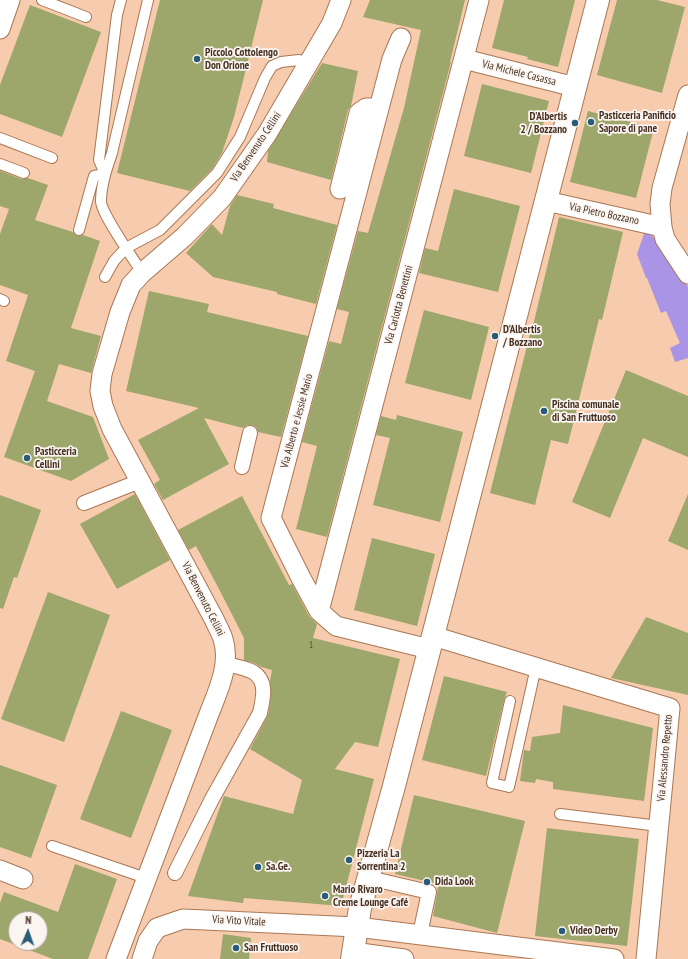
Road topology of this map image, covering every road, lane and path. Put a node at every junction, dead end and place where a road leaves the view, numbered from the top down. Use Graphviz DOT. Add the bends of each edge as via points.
graph roads {
  1 [pos="10,0"];
  2 [pos="42,0"];
  3 [pos="121,0"];
  4 [pos="148,0"];
  5 [pos="341,0"];
  6 [pos="479,0"];
  7 [pos="598,0"];
  8 [pos="86,17"];
  9 [pos="0,29"];
  10 [pos="401,38"];
  11 [pos="464,59"];
  12 [pos="309,63"];
  13 [pos="575,87"];
  14 [pos="688,95"];
  15 [pos="379,108"];
  16 [pos="0,138"];
  17 [pos="52,158"];
  18 [pos="0,164"];
  19 [pos="24,174"];
  20 [pos="105,174"];
  21 [pos="340,189"];
  22 [pos="546,201"];
  23 [pos="662,227"];
  24 [pos="79,230"];
  25 [pos="126,248"];
  26 [pos="142,273"];
  27 [pos="688,274"];
  28 [pos="105,277"];
  29 [pos="250,432"];
  30 [pos="242,467"];
  31 [pos="140,481"];
  32 [pos="84,503"];
  33 [pos="319,611"];
  34 [pos="431,642"];
  35 [pos="226,664"];
  36 [pos="536,667"];
  37 [pos="510,701"];
  38 [pos="560,814"];
  39 [pos="659,826"];
  40 [pos="52,846"];
  41 [pos="0,870"];
  42 [pos="175,873"];
  43 [pos="146,878"];
  44 [pos="370,878"];
  45 [pos="23,879"];
  46 [pos="357,927"];
  47 [pos="420,934"];
  48 [pos="352,956"];
  49 [pos="116,959"];
  50 [pos="142,959"];
  51 [pos="404,959"];
  52 [pos="614,959"];
  53 [pos="646,959"];
  1 -- 9 [label="street"];
  2 -- 8 [label="lane"];
  3 -- 20 [label="lane" via="99,160"];
  4 -- 20 [label="lane"];
  5 -- 12 [label="street, Via Benvenuto Cellini" via="332,23"];
  6 -- 11 [label="street, Via Carlotta Benettini"];
  7 -- 13 [label="street"];
  10 -- 15 [label="street, Via Alberto e Jessie Mario" via="392,59"];
  11 -- 13 [label="street, Via Michele Casassa"];
  11 -- 33 [label="street, Via Carlotta Benettini"];
  12 -- 25 [label="lane" via="299,60 272,66 240,137 217,173 160,230"];
  12 -- 26 [label="street, Via Benvenuto Cellini" via="267,134 222,198 185,236"];
  13 -- 22 [label="street"];
  14 -- 23 [label="street" via="662,188"];
  15 -- 21 [label="street" via="366,108 359,113"];
  15 -- 33 [label="street, Via Alberto e Jessie Mario" via="271,518"];
  16 -- 17 [label="lane"];
  18 -- 19 [label="lane"];
  20 -- 24 [label="lane" via="94,176"];
  20 -- 25 [label="lane" via="101,202"];
  22 -- 23 [label="street, Via Pietro Bozzano"];
  22 -- 34 [label="street"];
  23 -- 27 [label="street" via="665,239"];
  25 -- 26 [label="lane"];
  25 -- 28 [label="lane" via="114,261"];
  26 -- 31 [label="street, Via Benvenuto Cellini" via="130,285 120,312 102,374 100,391 112,429"];
  29 -- 30 [label="street"];
  31 -- 32 [label="street"];
  31 -- 35 [label="street, Via Benvenuto Cellini" via="224,640"];
  33 -- 34 [label="street, Via Alberto e Jessie Mario" via="336,626"];
  34 -- 36 [label="street, Via Alessandro Repetto"];
  34 -- 44 [label="street"];
  35 -- 42 [label="street" via="254,672 263,683 264,699 260,713 212,799"];
  35 -- 43 [label="street, Via Benvenuto Cellini"];
  36 -- 37 [label="lane" via="509,787 492,783"];
  36 -- 39 [label="street, Via Alessandro Repetto" via="670,708"];
  38 -- 39 [label="lane"];
  39 -- 53 [label="street, Via Alessandro Repetto"];
  40 -- 43 [label="lane"];
  41 -- 45 [label="street"];
  43 -- 49 [label="street, Via Benvenuto Cellini"];
  44 -- 46 [label="street"];
  44 -- 47 [label="street" via="429,892"];
  46 -- 47 [label="street, Via Vito Vitale"];
  46 -- 48 [label="street"];
  46 -- 50 [label="street, Via Vito Vitale" via="182,919 157,928 148,941"];
  47 -- 52 [label="street, Via Vito Vitale"];
  48 -- 51 [label="street"];
}
